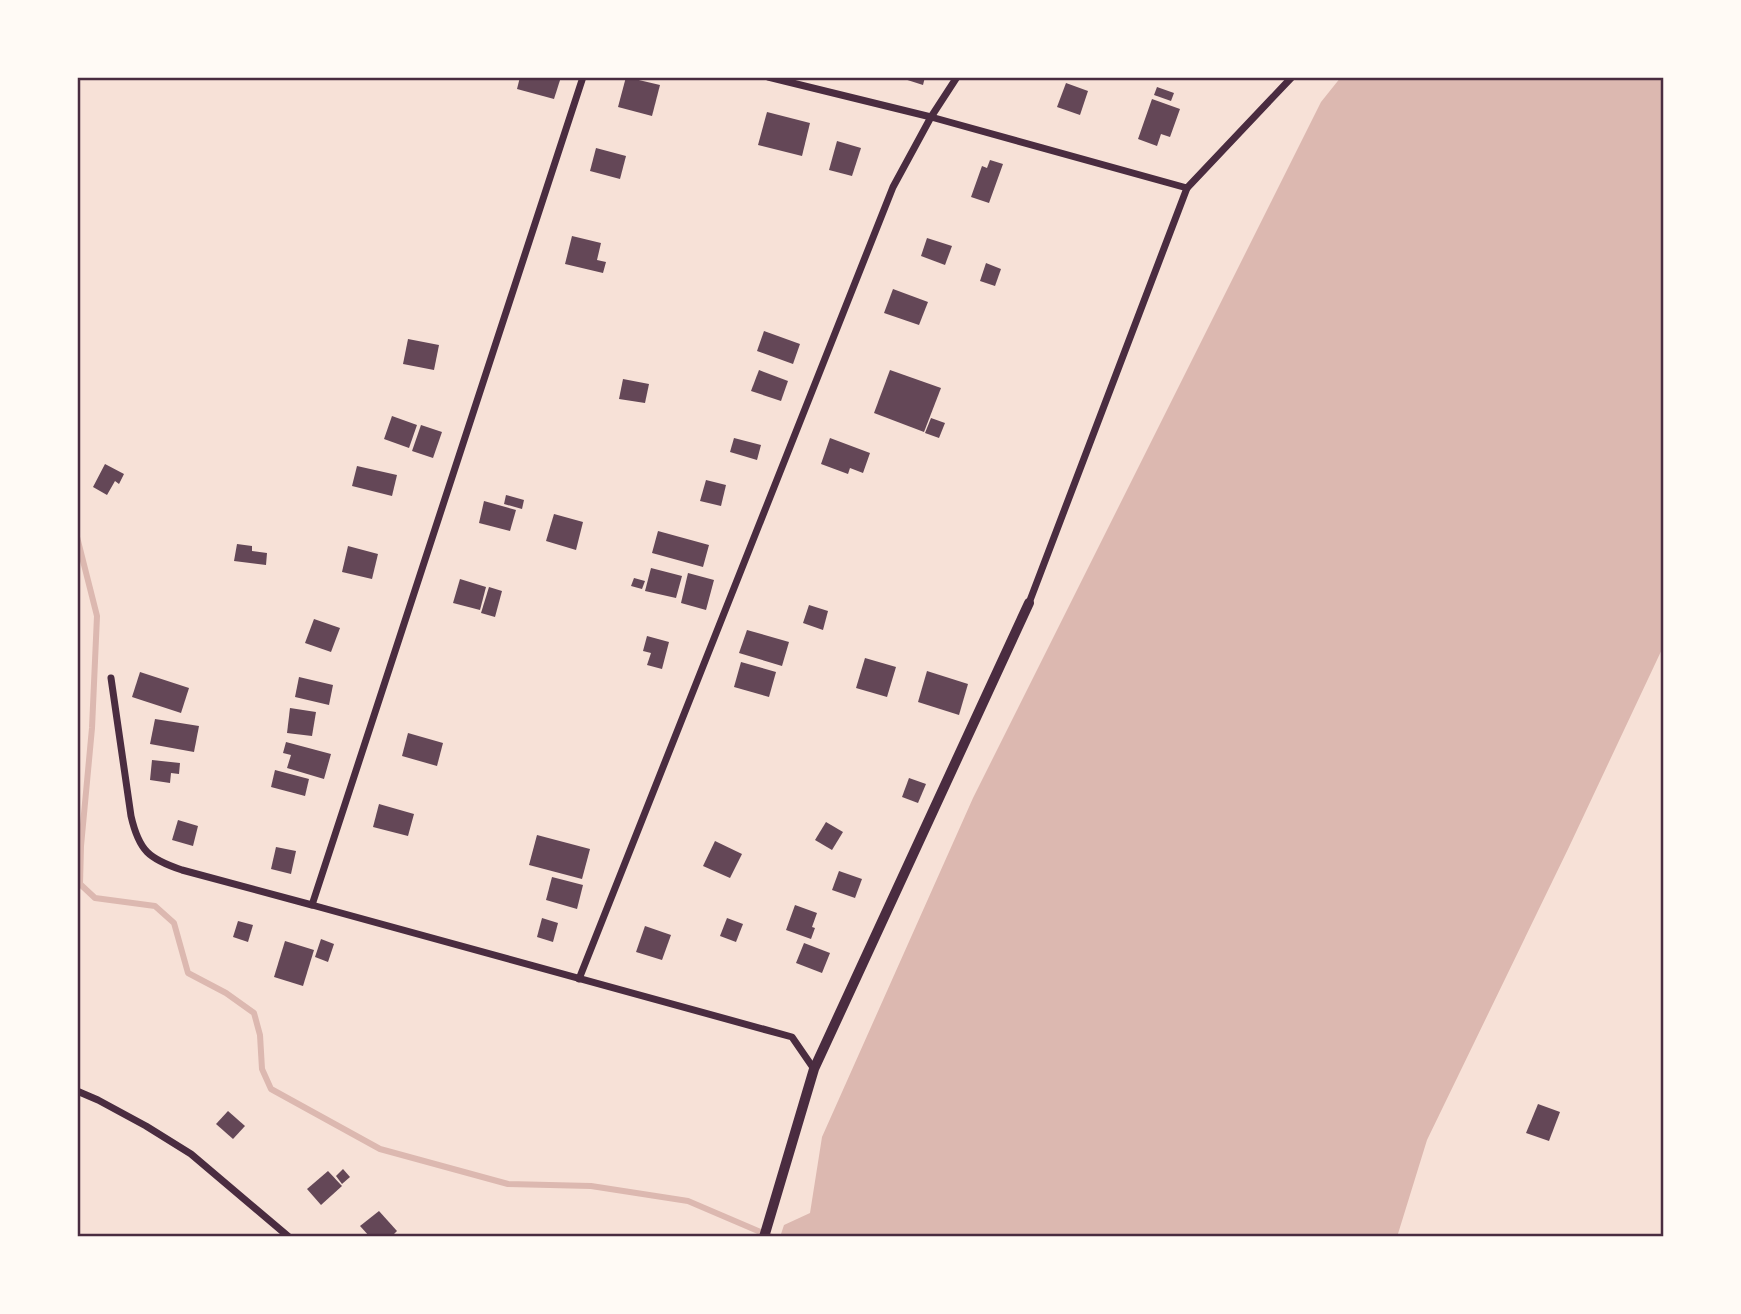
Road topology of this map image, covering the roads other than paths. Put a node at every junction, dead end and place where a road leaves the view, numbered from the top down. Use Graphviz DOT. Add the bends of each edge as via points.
graph roads {
  1 [pos="583,77"];
  2 [pos="768,77"];
  3 [pos="957,77"];
  4 [pos="1292,77"];
  5 [pos="931,117"];
  6 [pos="1187,188"];
  7 [pos="1029,603"];
  8 [pos="111,678"];
  9 [pos="312,905"];
  10 [pos="579,979"];
  11 [pos="814,1069"];
  12 [pos="77,1091"];
  13 [pos="289,1237"];
  14 [pos="764,1237"];
  1 -- 9 [label="street"];
  2 -- 5 [label="street"];
  3 -- 5 [label="street"];
  4 -- 6 [label="street"];
  5 -- 6 [label="street"];
  5 -- 10 [label="street" via="893,187"];
  6 -- 7 [label="street"];
  7 -- 11 [label="street"];
  8 -- 9 [label="street" via="131,816 143,848 166,865"];
  9 -- 10 [label="street"];
  10 -- 11 [label="street" via="792,1037"];
  11 -- 14 [label="street"];
  12 -- 13 [label="street" via="191,1154"];
}
